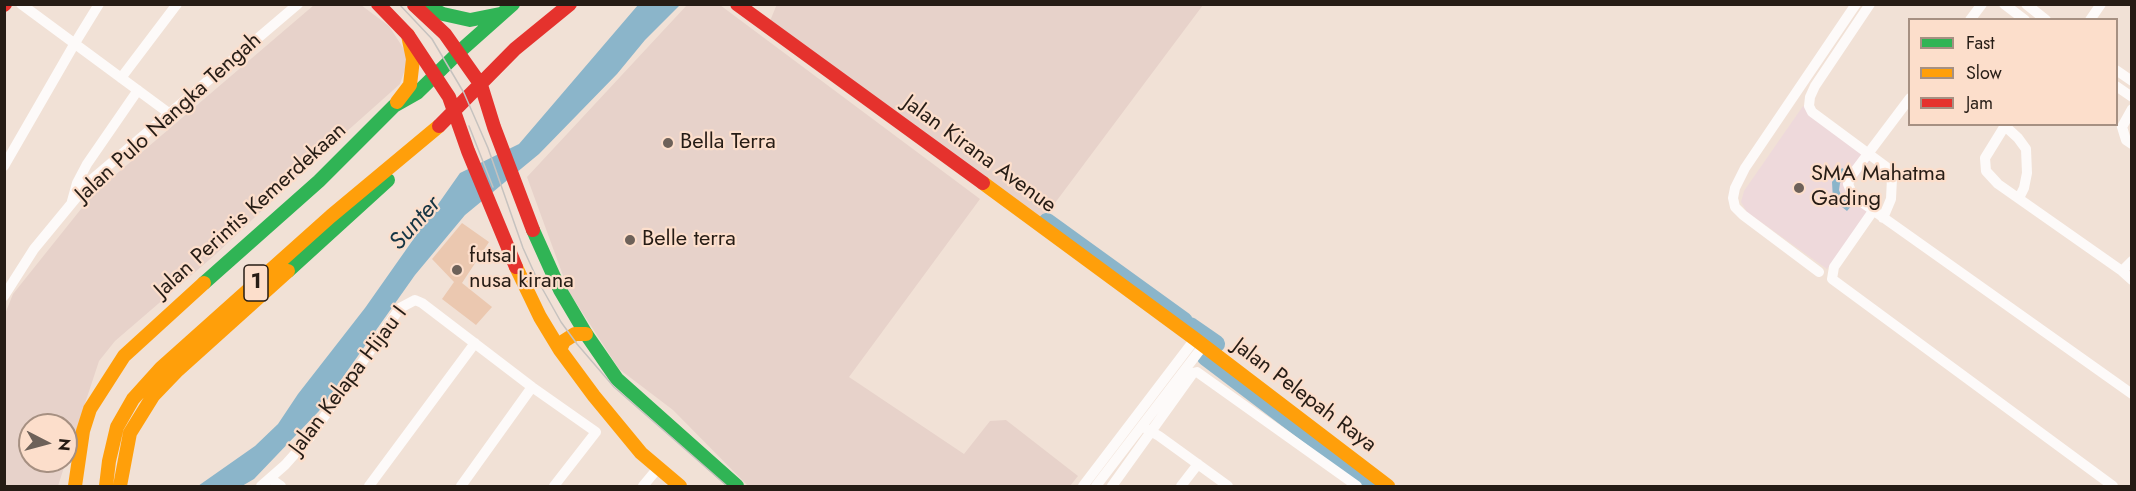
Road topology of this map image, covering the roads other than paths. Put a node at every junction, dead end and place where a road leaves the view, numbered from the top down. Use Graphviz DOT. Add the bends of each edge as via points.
graph roads {
  1 [pos="21,4"];
  2 [pos="99,4"];
  3 [pos="177,4"];
  4 [pos="298,4"];
  5 [pos="378,4"];
  6 [pos="413,4"];
  7 [pos="421,4"];
  8 [pos="570,4"];
  9 [pos="737,4"];
  10 [pos="1856,4"];
  11 [pos="1870,4"];
  12 [pos="1982,4"];
  13 [pos="2004,4"];
  14 [pos="2026,4"];
  15 [pos="2101,4"];
  16 [pos="509,8"];
  17 [pos="1972,18"];
  18 [pos="2022,18"];
  19 [pos="2044,18"];
  20 [pos="2091,18"];
  21 [pos="408,35"];
  22 [pos="75,43"];
  23 [pos="459,52"];
  24 [pos="2118,71"];
  25 [pos="435,74"];
  26 [pos="121,78"];
  27 [pos="2132,81"];
  28 [pos="481,85"];
  29 [pos="2118,87"];
  30 [pos="138,90"];
  31 [pos="2132,97"];
  32 [pos="1908,101"];
  33 [pos="394,106"];
  34 [pos="2132,109"];
  35 [pos="455,112"];
  36 [pos="170,114"];
  37 [pos="2004,126"];
  38 [pos="2006,126"];
  39 [pos="2132,144"];
  40 [pos="410,152"];
  41 [pos="1866,154"];
  42 [pos="7,162"];
  43 [pos="2019,198"];
  44 [pos="71,204"];
  45 [pos="1873,211"];
  46 [pos="1883,218"];
  47 [pos="2132,261"];
  48 [pos="2122,271"];
  49 [pos="1819,272"];
  50 [pos="2132,280"];
  51 [pos="5,295"];
  52 [pos="586,334"];
  53 [pos="475,343"];
  54 [pos="1199,343"];
  55 [pos="560,350"];
  56 [pos="532,387"];
  57 [pos="2132,394"];
  58 [pos="1146,425"];
  59 [pos="1198,464"];
  60 [pos="658,468"];
  61 [pos="266,483"];
  62 [pos="72,484"];
  63 [pos="106,486"];
  64 [pos="120,486"];
  65 [pos="281,486"];
  66 [pos="369,486"];
  67 [pos="461,486"];
  68 [pos="554,486"];
  69 [pos="643,486"];
  70 [pos="680,486"];
  71 [pos="737,486"];
  72 [pos="1083,486"];
  73 [pos="1096,486"];
  74 [pos="1112,486"];
  75 [pos="1181,486"];
  76 [pos="1228,486"];
  77 [pos="1357,486"];
  78 [pos="1388,486"];
  79 [pos="2113,486"];
  1 -- 22 [label="street"];
  2 -- 22 [label="street"];
  3 -- 26 [label="street"];
  4 -- 36 [label="street, Jalan Pulo Nangka Tengah"];
  5 -- 21 [label="main road"];
  6 -- 23 [label="main road"];
  7 -- 16 [label="main road" via="470,20"];
  8 -- 28 [label="main road, 1"];
  9 -- 54 [label="main road, Jalan Kirana Avenue"];
  10 -- 49 [label="street" via="1745,168 1733,198 1743,215"];
  11 -- 41 [label="street" via="1815,86 1809,106"];
  12 -- 17 [label="street"];
  13 -- 18 [label="street"];
  14 -- 19 [label="street"];
  15 -- 20 [label="street"];
  16 -- 23 [label="main road, Jalan Perintis Kemerdekaan / 1"];
  21 -- 25 [label="main road"];
  21 -- 33 [label="main road" via="413,59 410,85"];
  22 -- 26 [label="street"];
  22 -- 42 [label="street"];
  23 -- 25 [label="main road, Jalan Perintis Kemerdekaan / 1"];
  23 -- 28 [label="main road"];
  24 -- 27 [label="street"];
  25 -- 33 [label="main road, Jalan Perintis Kemerdekaan / 1" via="417,93"];
  25 -- 35 [label="main road"];
  26 -- 30 [label="street"];
  28 -- 35 [label="main road, 1"];
  28 -- 52 [label="main road" via="540,249"];
  29 -- 31 [label="street"];
  30 -- 36 [label="street"];
  30 -- 44 [label="street" via="87,164"];
  32 -- 41 [label="street"];
  33 -- 62 [label="main road, Jalan Perintis Kemerdekaan / 1" via="319,181 124,356 90,409"];
  34 -- 39 [label="street" via="2122,127 2126,140"];
  35 -- 40 [label="main road, 1"];
  35 -- 55 [label="main road" via="526,289"];
  36 -- 44 [label="street, Jalan Pulo Nangka Tengah" via="90,181"];
  37 -- 43 [label="street" via="1985,158 1986,171"];
  38 -- 43 [label="street" via="2026,149 2027,173"];
  40 -- 63 [label="main road, 1" via="331,216 146,383 117,427"];
  40 -- 64 [label="main road" via="381,187 159,390 130,433"];
  41 -- 45 [label="street" via="1848,184 1853,195"];
  41 -- 46 [label="street" via="1883,164 1892,178 1891,199"];
  43 -- 48 [label="street"];
  44 -- 51 [label="street, Jalan Pulo Nangka Tengah" via="34,249"];
  45 -- 46 [label="street"];
  45 -- 79 [label="street" via="1834,267 1832,279"];
  46 -- 57 [label="street"];
  47 -- 48 [label="street"];
  48 -- 50 [label="street"];
  52 -- 55 [label="main road" via="564,340"];
  52 -- 71 [label="main road" via="617,380"];
  53 -- 56 [label="street"];
  53 -- 61 [label="street, Jalan Kelapa Hijau I" via="423,303 411,300 400,308 310,438"];
  53 -- 66 [label="street"];
  54 -- 58 [label="street"];
  54 -- 78 [label="main road, Jalan Pelepah Raya"];
  55 -- 60 [label="main road" via="641,453"];
  56 -- 67 [label="street"];
  56 -- 68 [label="street" via="596,432"];
  58 -- 59 [label="street"];
  58 -- 72 [label="street"];
  58 -- 73 [label="street"];
  58 -- 74 [label="street"];
  58 -- 77 [label="street, Jalan Pelepah Raya" via="1194,373 1200,373"];
  59 -- 75 [label="street"];
  59 -- 76 [label="street"];
  60 -- 69 [label="street"];
  60 -- 70 [label="main road"];
  61 -- 65 [label="street"];
}
